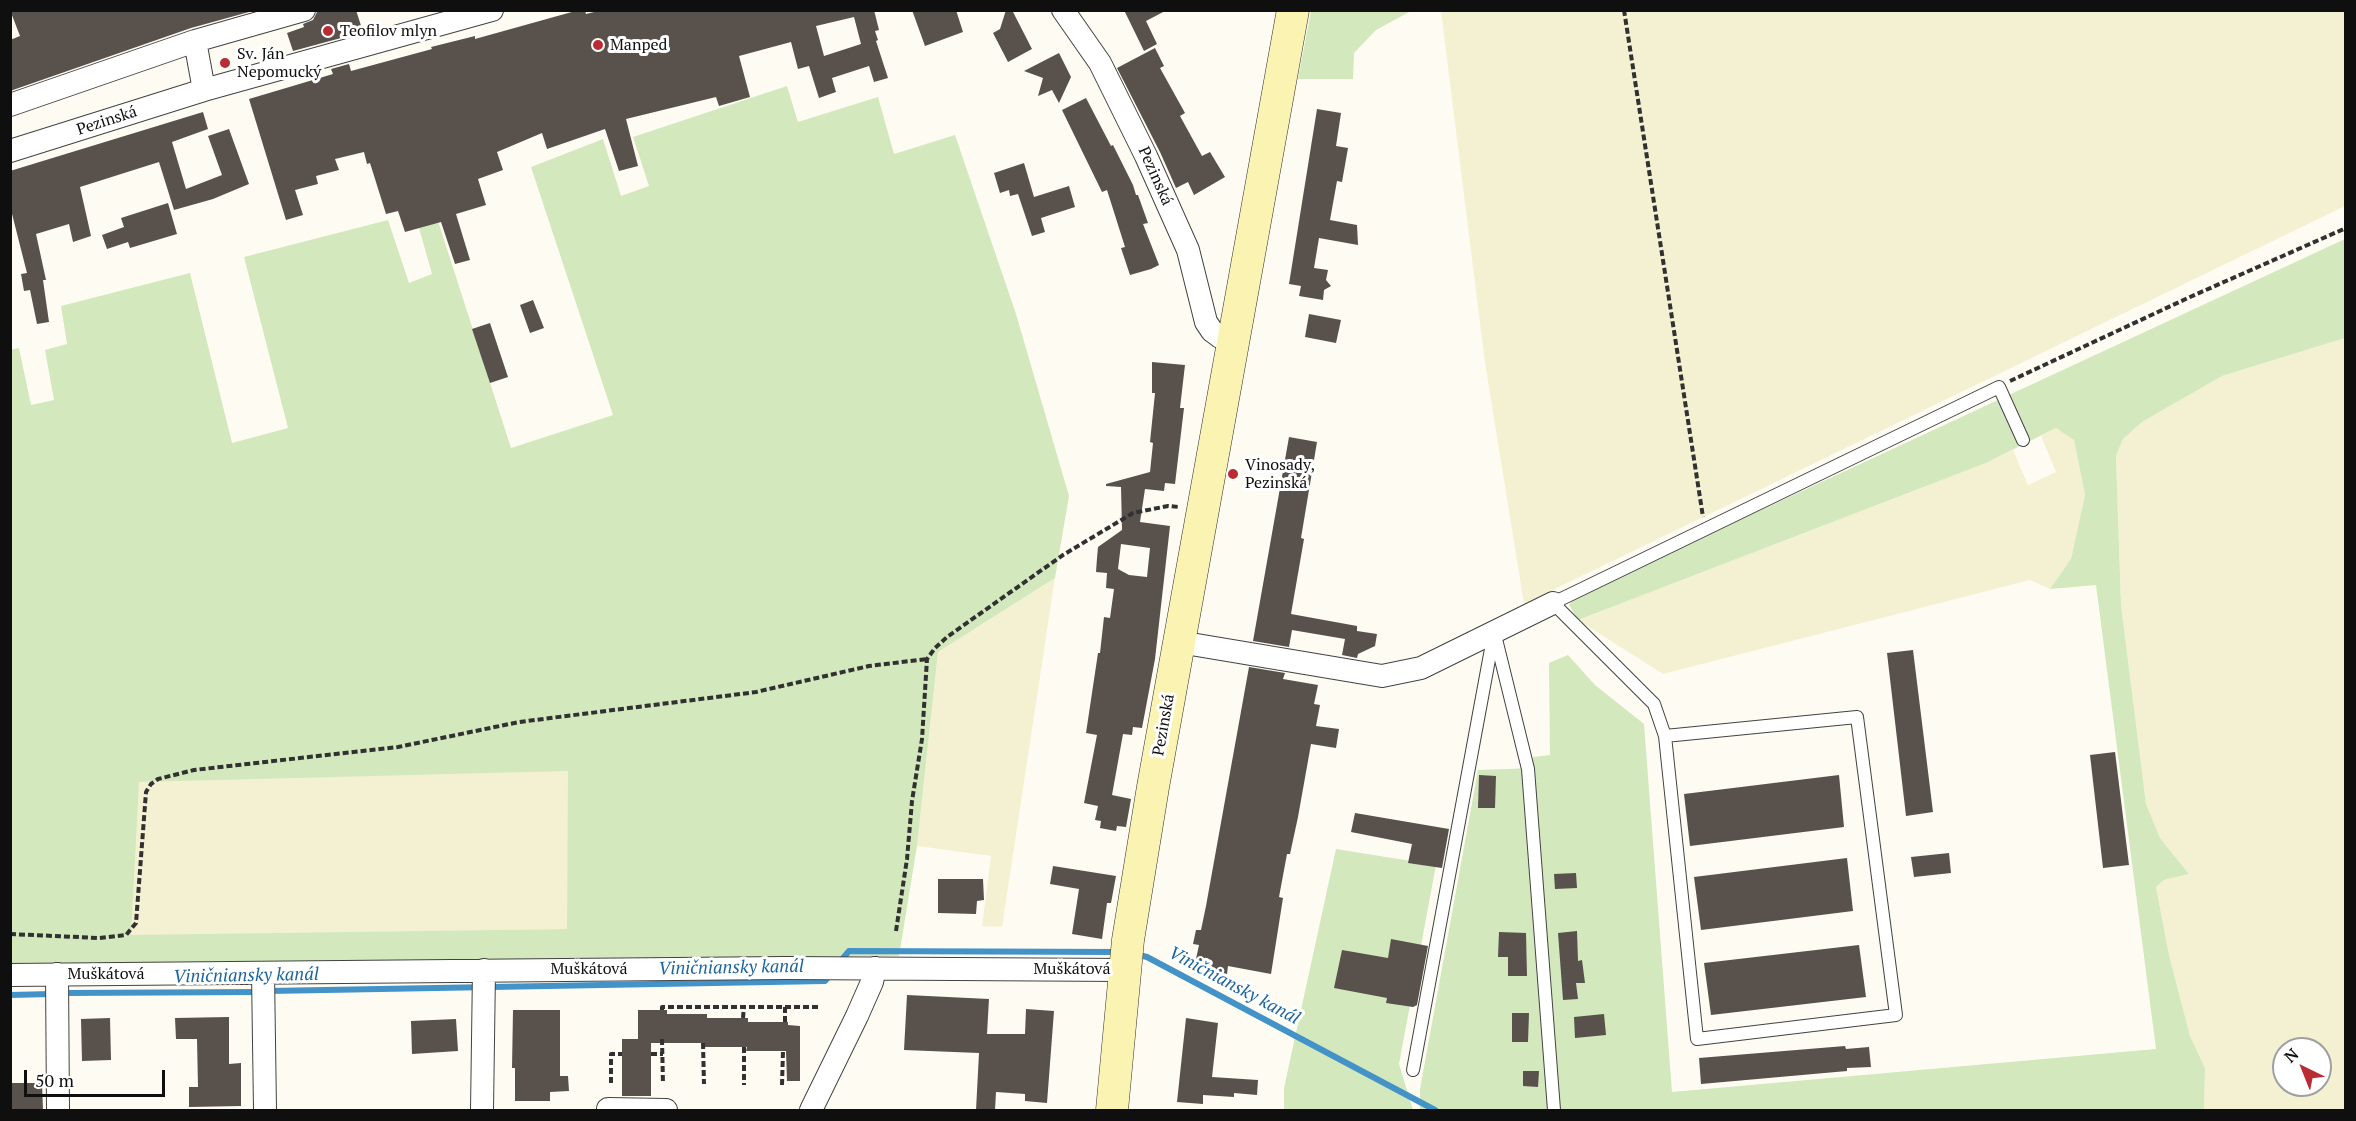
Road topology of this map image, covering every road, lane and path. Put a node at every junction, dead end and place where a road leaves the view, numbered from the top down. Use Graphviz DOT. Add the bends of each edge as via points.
graph roads {
  1 [pos="304,10"];
  2 [pos="492,10"];
  3 [pos="1063,10"];
  4 [pos="1293,10"];
  5 [pos="1624,10"];
  6 [pos="195,41"];
  7 [pos="204,90"];
  8 [pos="10,105"];
  9 [pos="10,151"];
  10 [pos="2346,228"];
  11 [pos="1233,341"];
  12 [pos="1999,387"];
  13 [pos="2024,440"];
  14 [pos="1204,508"];
  15 [pos="1705,530"];
  16 [pos="1553,603"];
  17 [pos="1494,631"];
  18 [pos="1179,642"];
  19 [pos="927,659"];
  20 [pos="1665,736"];
  21 [pos="896,932"];
  22 [pos="10,933"];
  23 [pos="1126,956"];
  24 [pos="875,968"];
  25 [pos="484,970"];
  26 [pos="263,973"];
  27 [pos="57,974"];
  28 [pos="10,975"];
  29 [pos="702,1006"];
  30 [pos="744,1006"];
  31 [pos="785,1006"];
  32 [pos="818,1006"];
  33 [pos="662,1010"];
  34 [pos="702,1014"];
  35 [pos="744,1018"];
  36 [pos="785,1022"];
  37 [pos="662,1039"];
  38 [pos="703,1043"];
  39 [pos="744,1047"];
  40 [pos="783,1051"];
  41 [pos="622,1054"];
  42 [pos="651,1054"];
  43 [pos="663,1054"];
  44 [pos="1413,1070"];
  45 [pos="611,1083"];
  46 [pos="663,1084"];
  47 [pos="704,1084"];
  48 [pos="744,1085"];
  49 [pos="782,1085"];
  50 [pos="608,1109"];
  51 [pos="58,1110"];
  52 [pos="265,1110"];
  53 [pos="482,1110"];
  54 [pos="666,1110"];
  55 [pos="811,1110"];
  56 [pos="1112,1110"];
  57 [pos="1554,1110"];
  1 -- 6 [label="street"];
  2 -- 7 [label="street, Pezinská"];
  3 -- 11 [label="street, Pezinská" via="1100,63 1146,156 1188,250 1206,322 1220,337"];
  4 -- 11 [label="main road, Pezinská"];
  5 -- 15 [label="path"];
  6 -- 7 [label="street"];
  6 -- 8 [label="street"];
  7 -- 9 [label="street, Pezinská"];
  10 -- 12 [label="path"];
  11 -- 14 [label="main road, Pezinská"];
  12 -- 13 [label="lane"];
  12 -- 15 [label="lane"];
  14 -- 18 [label="main road, Pezinská"];
  14 -- 19 [label="path" via="1167,506 1133,513 1063,555 947,637"];
  15 -- 16 [label="lane"];
  16 -- 17 [label="street"];
  16 -- 20 [label="lane" via="1654,704"];
  17 -- 18 [label="street" via="1421,668 1382,676"];
  17 -- 44 [label="lane"];
  17 -- 57 [label="lane" via="1527,769"];
  18 -- 23 [label="main road, Pezinská"];
  19 -- 21 [label="path" via="922,739"];
  19 -- 22 [label="path" via="869,666 756,692 519,722 398,747 194,770 158,779 146,792 136,923 126,935 99,938"];
  20 -- 20 [label="lane" via="1697,1040 1896,1015 1857,717"];
  23 -- 24 [label="street, Muškátová"];
  23 -- 56 [label="main road, Pezinská"];
  24 -- 25 [label="street, Muškátová"];
  24 -- 55 [label="street" via="857,1016"];
  25 -- 26 [label="street, Muškátová"];
  25 -- 53 [label="street"];
  26 -- 27 [label="street, Muškátová"];
  26 -- 52 [label="street"];
  27 -- 28 [label="street, Muškátová"];
  27 -- 51 [label="street, Muškátová"];
  29 -- 30 [label="path"];
  29 -- 33 [label="path" via="662,1006"];
  29 -- 34 [label="path"];
  30 -- 31 [label="path"];
  30 -- 35 [label="path"];
  31 -- 32 [label="path"];
  31 -- 36 [label="path"];
  37 -- 43 [label="path"];
  38 -- 47 [label="path"];
  39 -- 48 [label="path"];
  40 -- 49 [label="path"];
  41 -- 45 [label="path" via="611,1054"];
  42 -- 43 [label="path"];
  43 -- 46 [label="path"];
  50 -- 54 [label="street"];
}
